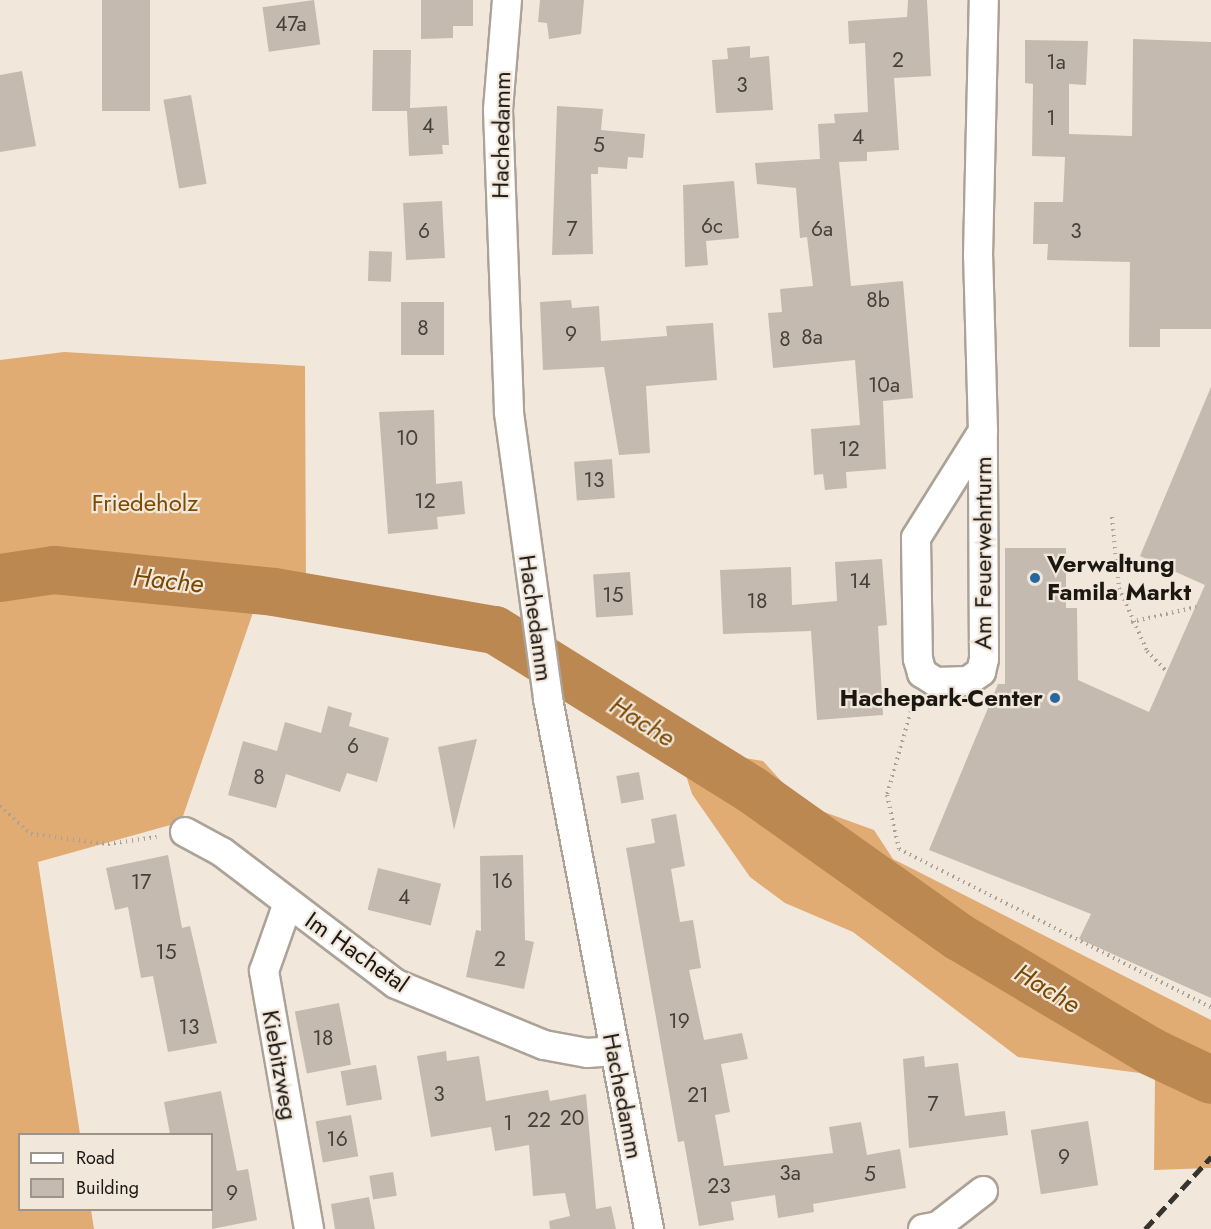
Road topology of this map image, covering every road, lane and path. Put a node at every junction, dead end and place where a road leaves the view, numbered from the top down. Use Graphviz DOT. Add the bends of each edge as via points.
graph roads {
  1 [pos="507,0"];
  2 [pos="984,0"];
  3 [pos="983,431"];
  4 [pos="1112,517"];
  5 [pos="1196,607"];
  6 [pos="1131,622"];
  7 [pos="1167,672"];
  8 [pos="922,673"];
  9 [pos="0,806"];
  10 [pos="185,832"];
  11 [pos="288,903"];
  12 [pos="1211,1007"];
  13 [pos="615,1051"];
  14 [pos="983,1191"];
  15 [pos="309,1229"];
  16 [pos="649,1229"];
  17 [pos="923,1229"];
  1 -- 13 [label="street, Hachedamm" via="498,110 501,279 509,414 548,699"];
  2 -- 3 [label="street, Am Feuerwehrturm" via="978,256"];
  3 -- 8 [label="street, Am Feuerwehrturm" via="918,528"];
  3 -- 8 [label="street, Am Feuerwehrturm" via="981,672 968,681 936,682"];
  4 -- 6 [label="path" via="1119,588"];
  5 -- 6 [label="path"];
  6 -- 7 [label="path" via="1147,651"];
  8 -- 12 [label="path" via="887,795 899,849"];
  9 -- 10 [label="path" via="31,834 108,844"];
  10 -- 11 [label="street, Im Hachetal" via="222,852"];
  11 -- 13 [label="street, Im Hachetal" via="396,984 544,1045 587,1053"];
  11 -- 15 [label="street, Kiebitzweg" via="264,971"];
  13 -- 16 [label="street, Hachedamm"];
  14 -- 17 [label="street" via="938,1226"];
}
